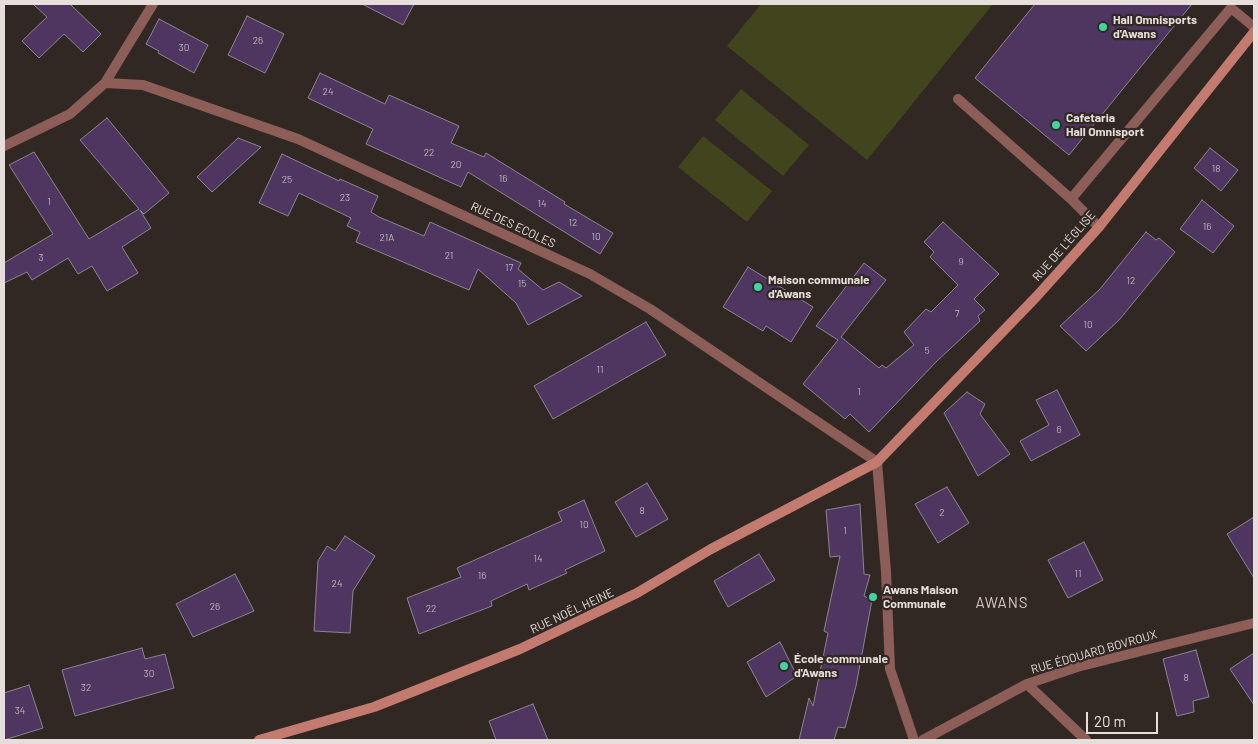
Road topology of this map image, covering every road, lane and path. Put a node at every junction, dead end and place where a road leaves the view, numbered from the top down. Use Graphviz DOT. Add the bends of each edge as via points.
graph roads {
  1 [pos="153,4"];
  2 [pos="1254,27"];
  3 [pos="1254,32"];
  4 [pos="105,83"];
  5 [pos="958,99"];
  6 [pos="4,146"];
  7 [pos="1071,199"];
  8 [pos="1098,227"];
  9 [pos="877,462"];
  10 [pos="1254,623"];
  11 [pos="1027,684"];
  12 [pos="259,740"];
  13 [pos="914,740"];
  14 [pos="923,740"];
  15 [pos="1086,740"];
  1 -- 4 [label="street"];
  2 -- 7 [label="street" via="1231,8"];
  3 -- 8 [label="street, RUE DE L'ÉGLISE"];
  4 -- 6 [label="street" via="70,114"];
  4 -- 9 [label="street, RUE DES ECOLES" via="143,85 298,138 590,274 650,309"];
  5 -- 7 [label="street"];
  7 -- 8 [label="street"];
  8 -- 9 [label="street, RUE DE L'ÉGLISE" via="1037,296"];
  9 -- 12 [label="street, RUE NOËL HEINE" via="710,549 637,593 520,649 374,707"];
  9 -- 13 [label="street" via="890,669"];
  10 -- 11 [label="street, RUE ÉDOUARD BOVROUX" via="1077,667"];
  11 -- 14 [label="street, RUE ÉDOUARD BOVROUX"];
  11 -- 15 [label="street"];
}
